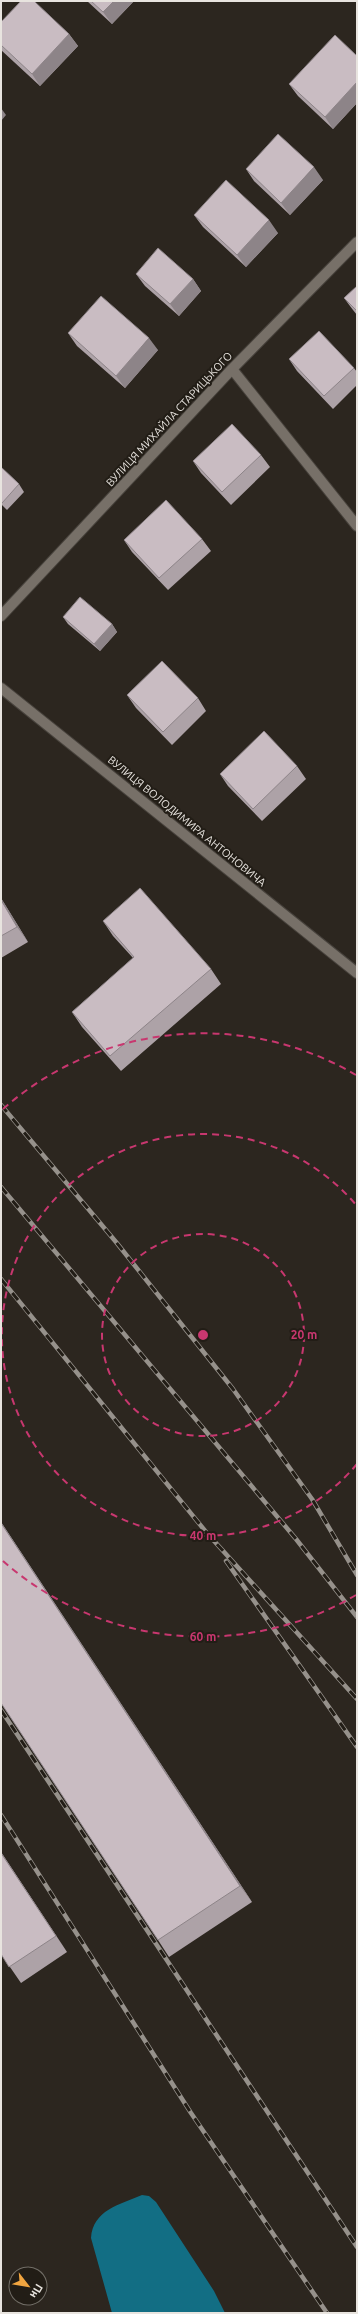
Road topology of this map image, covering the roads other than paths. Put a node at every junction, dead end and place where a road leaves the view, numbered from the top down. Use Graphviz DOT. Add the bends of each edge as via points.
graph roads {
  1 [pos="357,242"];
  2 [pos="232,369"];
  3 [pos="357,526"];
  4 [pos="1,616"];
  5 [pos="1,688"];
  6 [pos="357,973"];
  1 -- 2 [label="street, ВУЛИЦЯ МИХАЙЛА СТАРИЦЬКОГО"];
  2 -- 3 [label="street"];
  2 -- 4 [label="street, ВУЛИЦЯ МИХАЙЛА СТАРИЦЬКОГО"];
  5 -- 6 [label="street, ВУЛИЦЯ ВОЛОДИМИРА АНТОНОВИЧА"];
}
